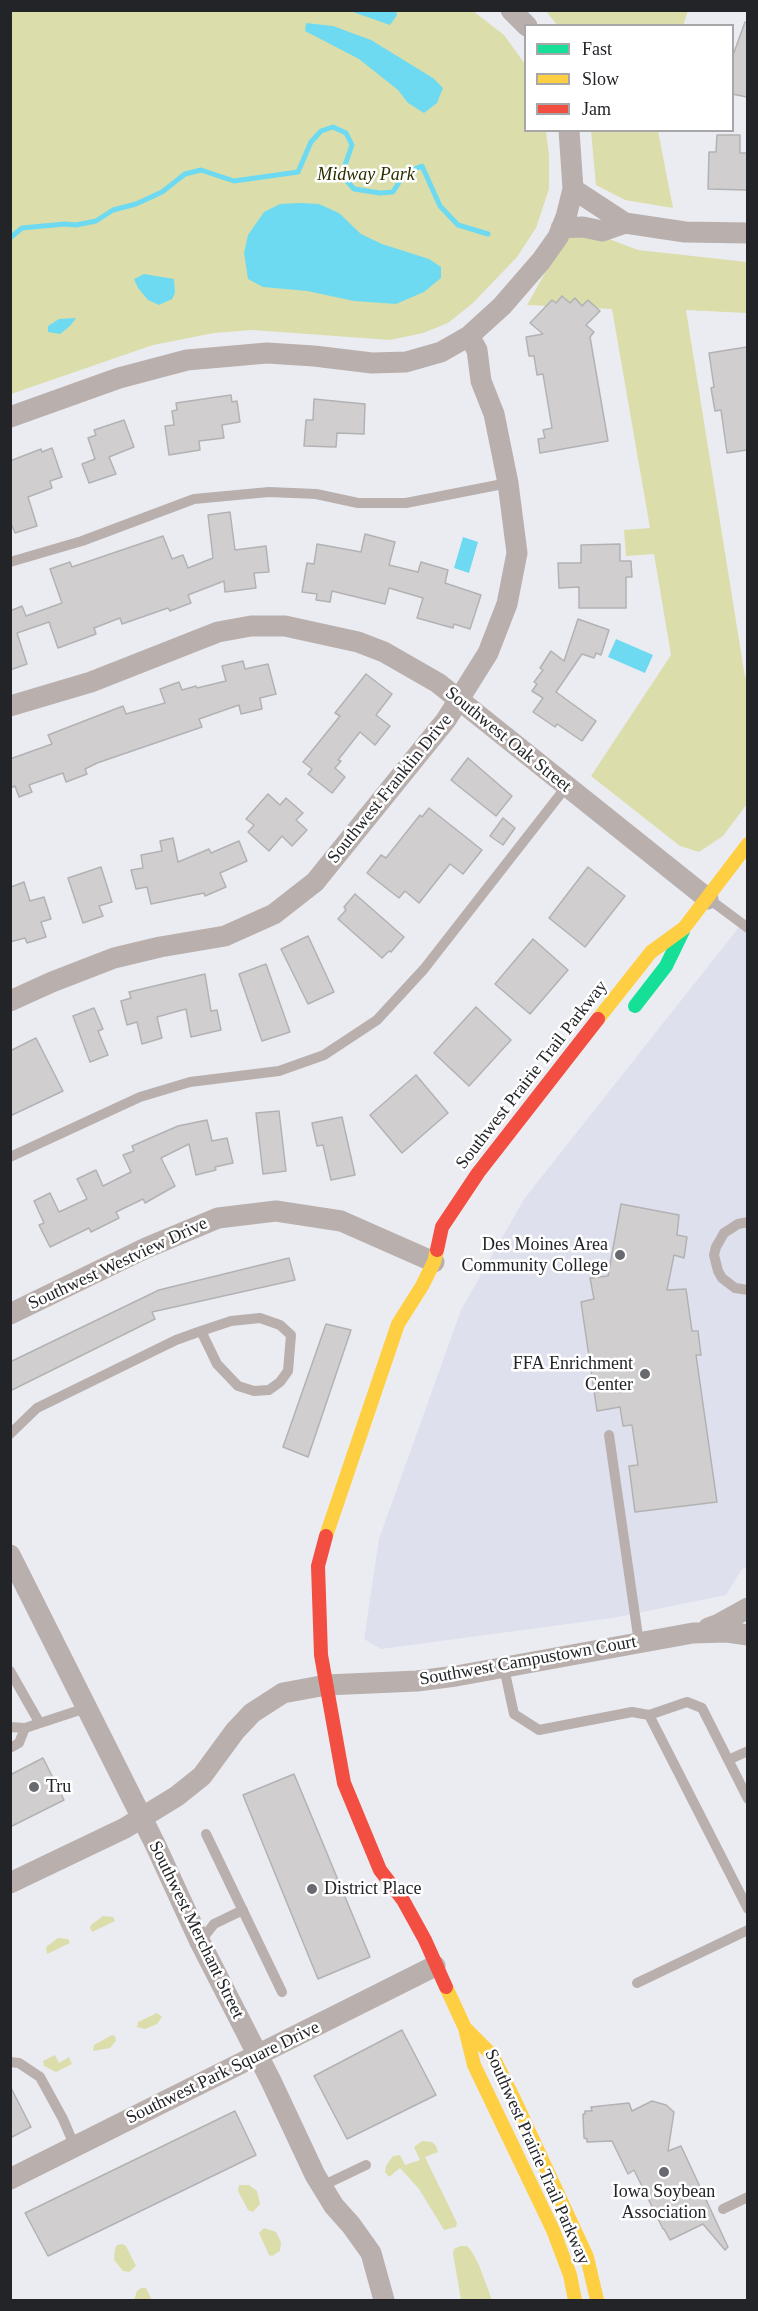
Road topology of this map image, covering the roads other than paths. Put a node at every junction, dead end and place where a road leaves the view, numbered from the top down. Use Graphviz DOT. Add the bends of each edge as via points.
graph roads {
  1 [pos="511,10"];
  2 [pos="524,24"];
  3 [pos="569,132"];
  4 [pos="573,189"];
  5 [pos="625,223"];
  6 [pos="561,228"];
  7 [pos="747,233"];
  8 [pos="470,336"];
  9 [pos="441,352"];
  10 [pos="481,381"];
  11 [pos="10,417"];
  12 [pos="508,483"];
  13 [pos="10,562"];
  14 [pos="460,700"];
  15 [pos="10,706"];
  16 [pos="566,787"];
  17 [pos="747,844"];
  18 [pos="708,899"];
  19 [pos="684,928"];
  20 [pos="747,928"];
  21 [pos="10,1001"];
  22 [pos="623,1020"];
  23 [pos="10,1157"];
  24 [pos="747,1222"];
  25 [pos="454,1238"];
  26 [pos="434,1262"];
  27 [pos="422,1286"];
  28 [pos="747,1290"];
  29 [pos="10,1314"];
  30 [pos="412,1329"];
  31 [pos="201,1330"];
  32 [pos="380,1419"];
  33 [pos="10,1434"];
  34 [pos="609,1435"];
  35 [pos="348,1516"];
  36 [pos="13,1567"];
  37 [pos="332,1578"];
  38 [pos="747,1608"];
  39 [pos="320,1610"];
  40 [pos="693,1633"];
  41 [pos="747,1635"];
  42 [pos="639,1642"];
  43 [pos="504,1668"];
  44 [pos="10,1671"];
  45 [pos="326,1685"];
  46 [pos="86,1708"];
  47 [pos="649,1715"];
  48 [pos="39,1722"];
  49 [pos="10,1727"];
  50 [pos="25,1728"];
  51 [pos="339,1745"];
  52 [pos="10,1748"];
  53 [pos="747,1751"];
  54 [pos="728,1760"];
  55 [pos="356,1769"];
  56 [pos="747,1798"];
  57 [pos="141,1818"];
  58 [pos="206,1834"];
  59 [pos="398,1871"];
  60 [pos="10,1883"];
  61 [pos="403,1900"];
  62 [pos="747,1909"];
  63 [pos="243,1910"];
  64 [pos="747,1930"];
  65 [pos="200,1942"];
  66 [pos="435,1966"];
  67 [pos="636,1983"];
  68 [pos="282,1992"];
  69 [pos="465,2028"];
  70 [pos="258,2056"];
  71 [pos="10,2062"];
  72 [pos="75,2147"];
  73 [pos="366,2165"];
  74 [pos="10,2179"];
  75 [pos="322,2186"];
  76 [pos="747,2197"];
  77 [pos="723,2209"];
  78 [pos="384,2301"];
  79 [pos="575,2301"];
  80 [pos="597,2301"];
  1 -- 2 [label="street"];
  3 -- 4 [label="street"];
  4 -- 5 [label="street"];
  4 -- 6 [label="street"];
  5 -- 6 [label="street" via="602,231"];
  5 -- 7 [label="street" via="685,232"];
  6 -- 8 [label="street" via="541,261"];
  8 -- 9 [label="street"];
  8 -- 10 [label="street, Southwest Franklin Drive" via="477,350"];
  9 -- 10 [label="street, Southwest Franklin Drive" via="470,368"];
  9 -- 11 [label="street" via="406,362 372,363 267,353 188,360 119,378"];
  10 -- 12 [label="street, Southwest Franklin Drive" via="494,414"];
  12 -- 13 [label="lane" via="406,503 358,503 316,494 269,492 194,499 82,541"];
  12 -- 14 [label="street, Southwest Franklin Drive" via="517,554 507,604 488,653"];
  14 -- 15 [label="street, Southwest Oak Street" via="412,666 357,642 285,626 251,626 218,632 91,682"];
  14 -- 16 [label="street, Southwest Oak Street"];
  14 -- 21 [label="street, Southwest Franklin Drive" via="315,882 274,915 225,936 114,958"];
  16 -- 18 [label="street, Southwest Oak Street"];
  16 -- 23 [label="lane" via="424,969 377,1020 324,1055 279,1071 190,1082 140,1097"];
  17 -- 18 [label="street, Southwest Prairie Trail Parkway"];
  18 -- 19 [label="street, Southwest Prairie Trail Parkway"];
  18 -- 20 [label="lane"];
  19 -- 22 [label="street, Southwest Prairie Trail Parkway" via="666,966"];
  19 -- 26 [label="street, Southwest Prairie Trail Parkway" via="651,952 478,1173 442,1227"];
  24 -- 28 [label="lane" via="724,1233 714,1255 722,1278 735,1288"];
  25 -- 26 [label="street, Southwest Prairie Trail Parkway"];
  26 -- 27 [label="street, Southwest Prairie Trail Parkway"];
  26 -- 29 [label="street, Southwest Westview Drive" via="341,1221 276,1211 218,1218"];
  27 -- 30 [label="street, Southwest Prairie Trail Parkway"];
  27 -- 39 [label="street, Southwest Prairie Trail Parkway" via="398,1324 330,1517 318,1566"];
  31 -- 31 [label="lane" via="260,1318 280,1324 291,1335 288,1371 269,1390 237,1386 217,1364"];
  31 -- 33 [label="lane" via="37,1408"];
  32 -- 35 [label="street"];
  34 -- 42 [label="lane"];
  36 -- 46 [label="street, Southwest Merchant Street"];
  37 -- 39 [label="street, Southwest Prairie Trail Parkway"];
  38 -- 40 [label="street, Southwest Campustown Court"];
  39 -- 45 [label="street, Southwest Prairie Trail Parkway" via="319,1636"];
  40 -- 41 [label="street, Southwest Campustown Court"];
  40 -- 42 [label="street, Southwest Campustown Court"];
  42 -- 43 [label="street, Southwest Campustown Court"];
  43 -- 45 [label="street, Southwest Campustown Court" via="417,1681"];
  43 -- 47 [label="lane" via="514,1714 539,1730 632,1712"];
  44 -- 48 [label="lane"];
  45 -- 51 [label="street, Southwest Prairie Trail Parkway"];
  45 -- 57 [label="street, Southwest Campustown Court" via="283,1693 252,1713 202,1776"];
  46 -- 48 [label="lane"];
  46 -- 57 [label="street, Southwest Merchant Street"];
  47 -- 54 [label="lane" via="687,1702 702,1708"];
  47 -- 62 [label="lane"];
  48 -- 50 [label="lane"];
  49 -- 50 [label="lane"];
  50 -- 52 [label="lane" via="20,1743"];
  51 -- 55 [label="street, Southwest Prairie Trail Parkway"];
  51 -- 61 [label="street, Southwest Prairie Trail Parkway" via="344,1783 380,1870"];
  53 -- 54 [label="lane"];
  54 -- 56 [label="lane"];
  57 -- 60 [label="street, Southwest Campustown Court"];
  57 -- 65 [label="street, Southwest Merchant Street"];
  58 -- 63 [label="lane"];
  59 -- 61 [label="street, Southwest Prairie Trail Parkway"];
  61 -- 66 [label="street, Southwest Prairie Trail Parkway"];
  63 -- 65 [label="lane" via="214,1924"];
  63 -- 68 [label="lane"];
  64 -- 67 [label="lane"];
  65 -- 70 [label="street, Southwest Merchant Street"];
  66 -- 69 [label="street, Southwest Prairie Trail Parkway"];
  66 -- 70 [label="street, Southwest Park Square Drive"];
  69 -- 79 [label="street, Southwest Prairie Trail Parkway" via="474,2065 553,2230"];
  69 -- 80 [label="street, Southwest Prairie Trail Parkway" via="492,2055 514,2099 587,2257"];
  70 -- 72 [label="street, Southwest Park Square Drive"];
  70 -- 75 [label="street, Southwest Merchant Street"];
  71 -- 72 [label="lane" via="19,2063 40,2077"];
  72 -- 74 [label="street, Southwest Park Square Drive"];
  73 -- 75 [label="lane"];
  75 -- 78 [label="street, Southwest Merchant Street" via="371,2253"];
  76 -- 77 [label="lane"];
}
